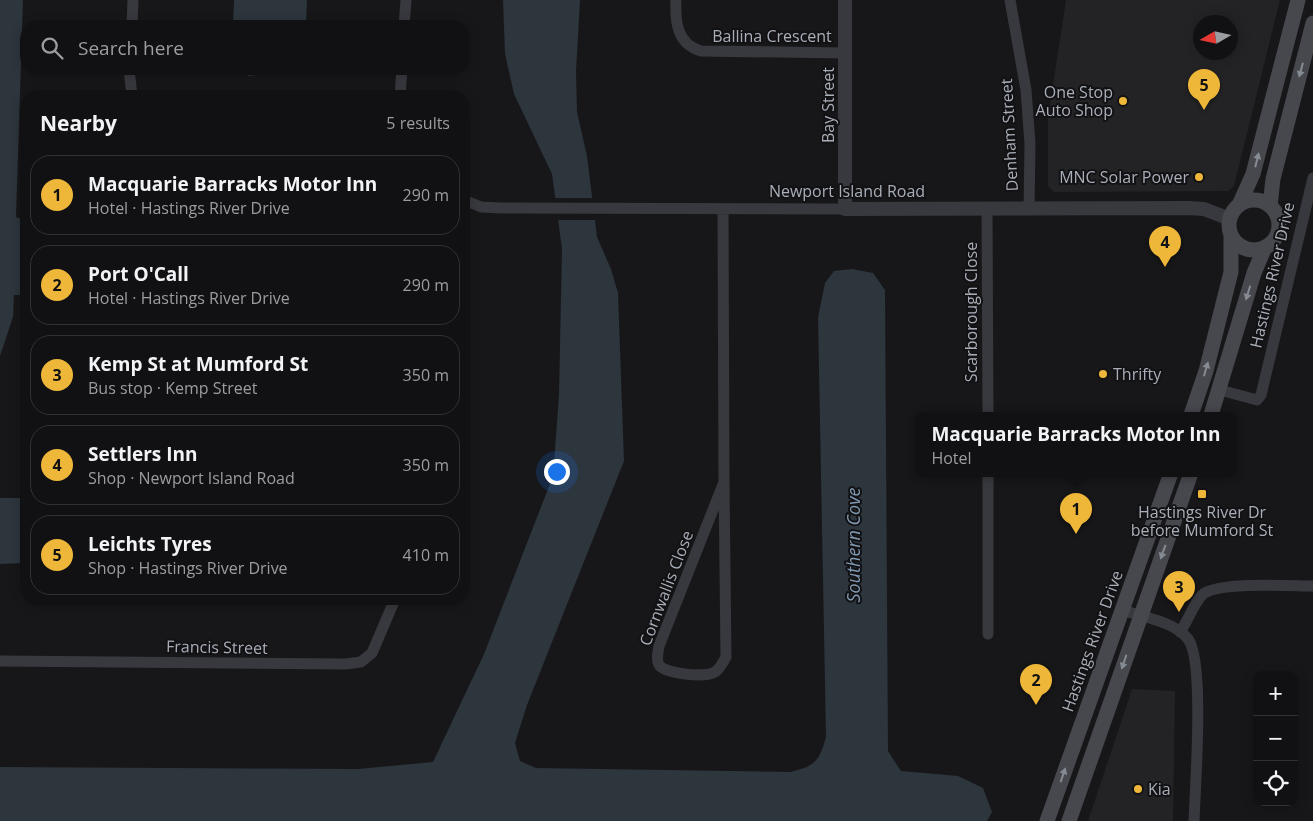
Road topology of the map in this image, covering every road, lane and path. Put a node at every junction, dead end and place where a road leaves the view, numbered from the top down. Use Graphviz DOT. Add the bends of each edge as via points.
graph roads {
  1 [pos="133,0"];
  2 [pos="406,0"];
  3 [pos="676,0"];
  4 [pos="845,0"];
  5 [pos="1010,0"];
  6 [pos="1298,0"];
  7 [pos="132,20"];
  8 [pos="404,20"];
  9 [pos="1313,22"];
  10 [pos="845,53"];
  11 [pos="130,75"];
  12 [pos="402,75"];
  13 [pos="132,90"];
  14 [pos="400,90"];
  15 [pos="1313,178"];
  16 [pos="470,204"];
  17 [pos="1239,205"];
  18 [pos="1270,206"];
  19 [pos="723,208"];
  20 [pos="987,208"];
  21 [pos="845,209"];
  22 [pos="1029,209"];
  23 [pos="1230,219"];
  24 [pos="1231,235"];
  25 [pos="1265,247"];
  26 [pos="1220,390"];
  27 [pos="988,412"];
  28 [pos="1192,412"];
  29 [pos="1212,412"];
  30 [pos="988,477"];
  31 [pos="1170,477"];
  32 [pos="1190,477"];
  33 [pos="724,482"];
  34 [pos="1313,586"];
  35 [pos="392,605"];
  36 [pos="1122,610"];
  37 [pos="1140,616"];
  38 [pos="1180,632"];
  39 [pos="988,634"];
  40 [pos="0,661"];
  41 [pos="1047,821"];
  42 [pos="1069,821"];
  43 [pos="1194,821"];
  1 -- 7 [label="street"];
  2 -- 8 [label="street"];
  3 -- 10 [label="street, Ballina Crescent" via="676,21 681,36 693,49 701,52"];
  4 -- 10 [label="street, Bay Street"];
  5 -- 22 [label="street, Denham Street" via="1026,90 1030,144"];
  17 -- 6 [label="main road, one-way" via="1253,174"];
  9 -- 18 [label="main road, Hastings River Drive, one-way" via="1272,179"];
  10 -- 21 [label="street, Bay Street"];
  11 -- 13 [label="street"];
  12 -- 14 [label="street"];
  15 -- 26 [label="street, Hastings River Drive" via="1261,395 1257,400"];
  16 -- 19 [label="street, Newport Island Road" via="550,209"];
  17 -- 18 [label="main road" via="1254,200"];
  17 -- 23 [label="main road"];
  18 -- 25 [label="main road" via="1276,212 1279,228 1272,243"];
  19 -- 21 [label="street, Newport Island Road"];
  19 -- 33 [label="street, Cornwallis Close"];
  20 -- 21 [label="street, Newport Island Road"];
  20 -- 22 [label="street, Newport Island Road"];
  20 -- 27 [label="street, Scarborough Close"];
  22 -- 23 [label="street, Newport Island Road" via="1189,208 1204,209"];
  23 -- 24 [label="main road"];
  24 -- 25 [label="main road" via="1242,247 1258,250"];
  28 -- 24 [label="main road, one-way" via="1206,372 1231,272"];
  25 -- 26 [label="main road, Hastings River Drive, one-way" via="1254,273"];
  26 -- 29 [label="main road, Hastings River Drive"];
  30 -- 39 [label="street"];
  31 -- 36 [label="main road, Hastings River Drive"];
  32 -- 37 [label="main road, one-way"];
  33 -- 33 [label="street, Cornwallis Close" via="726,656 715,673 705,675 664,670 658,665 659,646"];
  34 -- 38 [label="street" via="1233,586 1212,590 1203,595"];
  35 -- 40 [label="street, Francis Street" via="372,653 353,663"];
  36 -- 37 [label="street"];
  41 -- 36 [label="main road, Hastings River Drive, one-way"];
  37 -- 38 [label="street"];
  37 -- 42 [label="main road, one-way"];
  38 -- 43 [label="street" via="1191,645 1197,679"];
}
